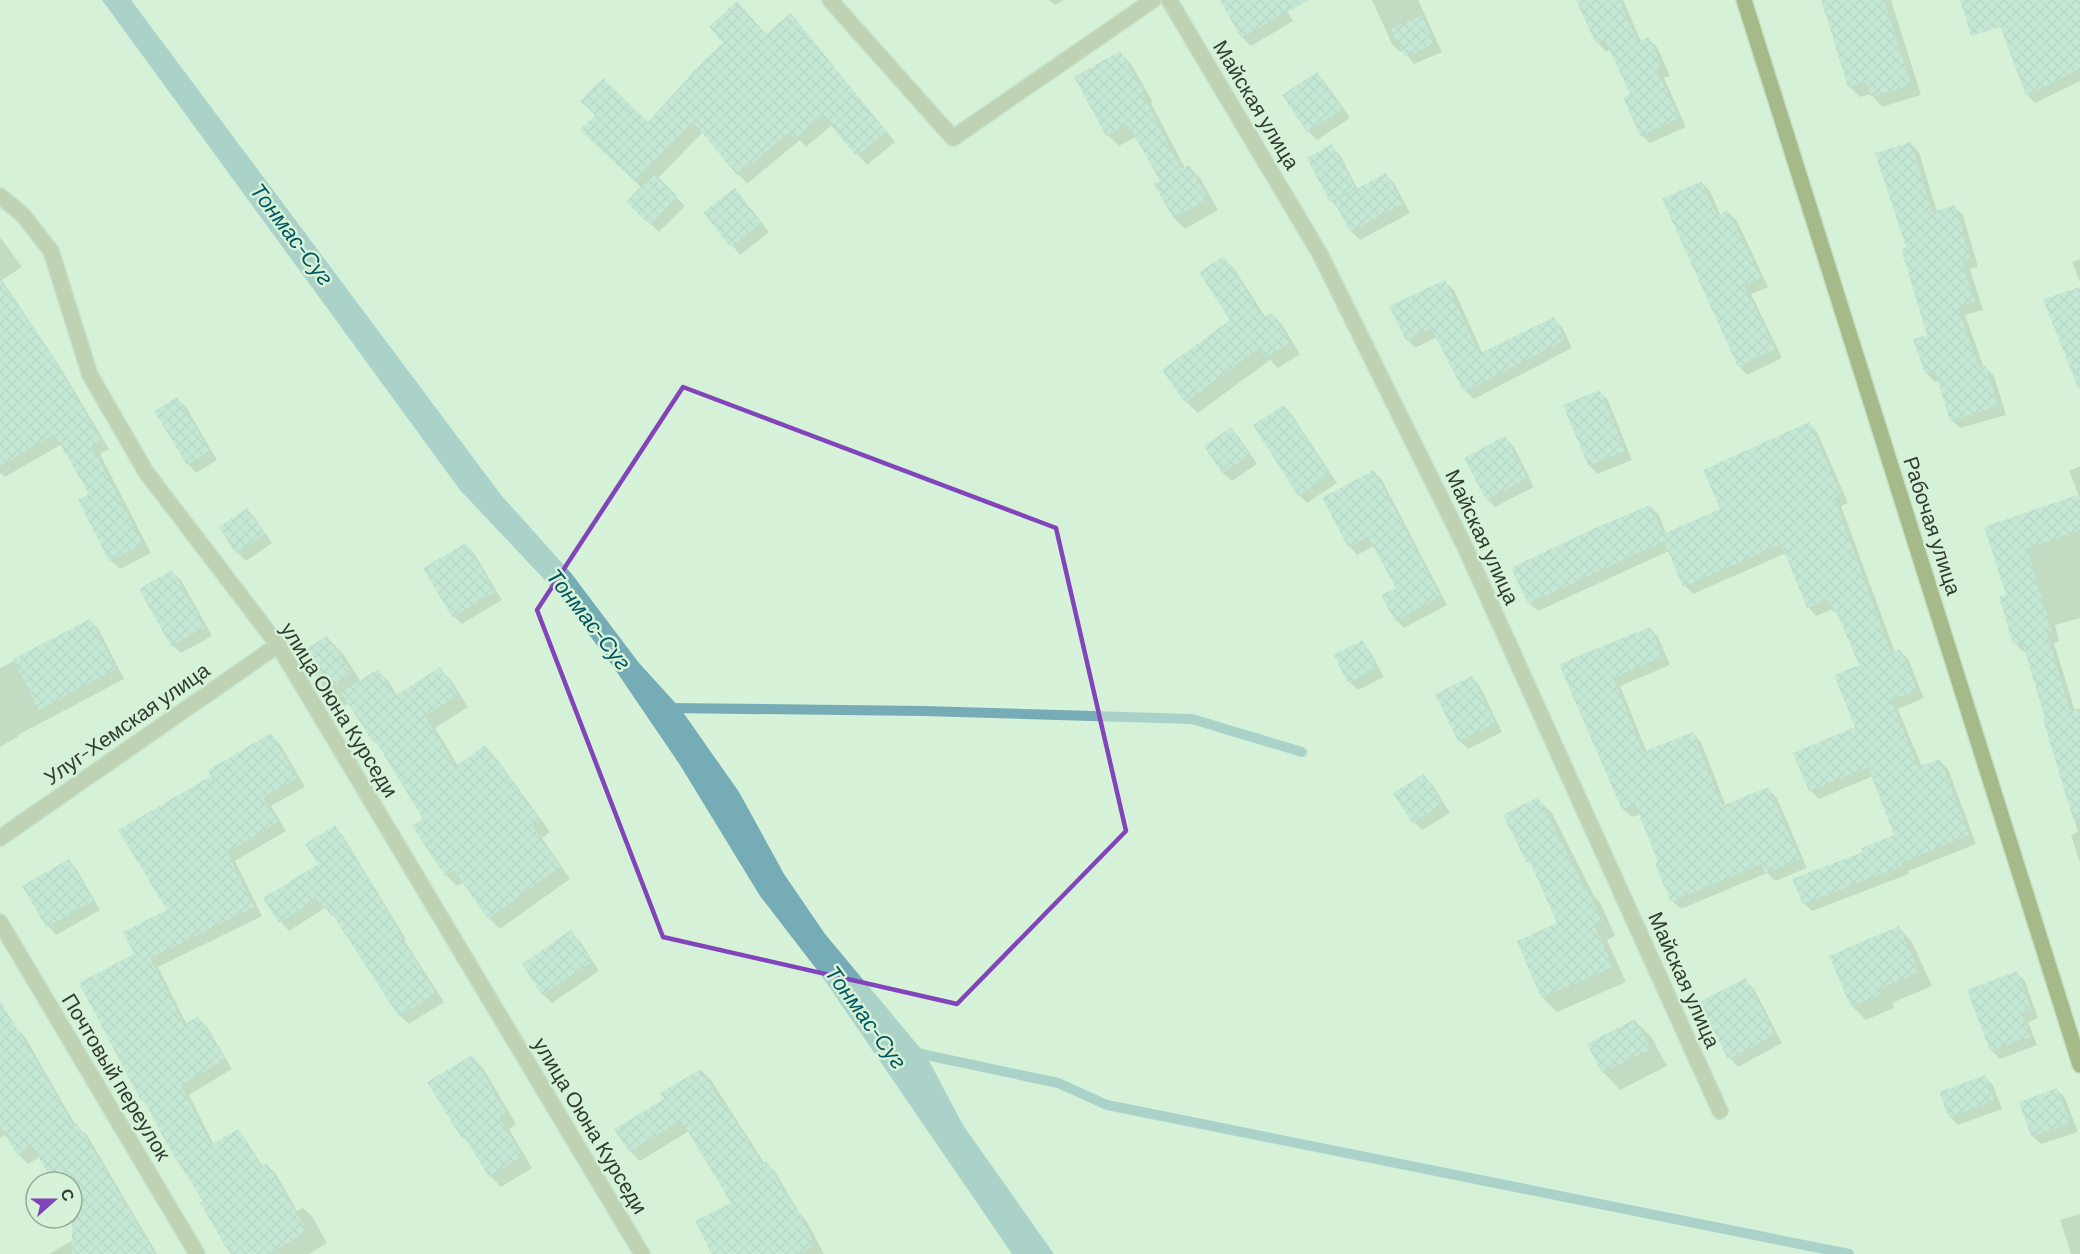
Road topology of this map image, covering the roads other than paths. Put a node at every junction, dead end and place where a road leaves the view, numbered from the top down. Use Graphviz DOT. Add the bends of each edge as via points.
graph roads {
  1 [pos="830,0"];
  2 [pos="1153,0"];
  3 [pos="1169,0"];
  4 [pos="1744,0"];
  5 [pos="0,196"];
  6 [pos="278,645"];
  7 [pos="0,838"];
  8 [pos="0,922"];
  9 [pos="2080,1065"];
  10 [pos="1720,1111"];
  11 [pos="197,1254"];
  12 [pos="642,1254"];
  1 -- 2 [label="street" via="953,138"];
  3 -- 10 [label="street, Майская улица" via="1320,254 1465,547"];
  4 -- 9 [label="main road, Рабочая улица"];
  5 -- 6 [label="street, улица Оюна Курседи" via="23,215 51,251 90,375 146,472"];
  6 -- 7 [label="street, Улуг-Хемская улица"];
  6 -- 12 [label="street, улица Оюна Курседи"];
  8 -- 11 [label="street, Почтовый переулок"];
}
